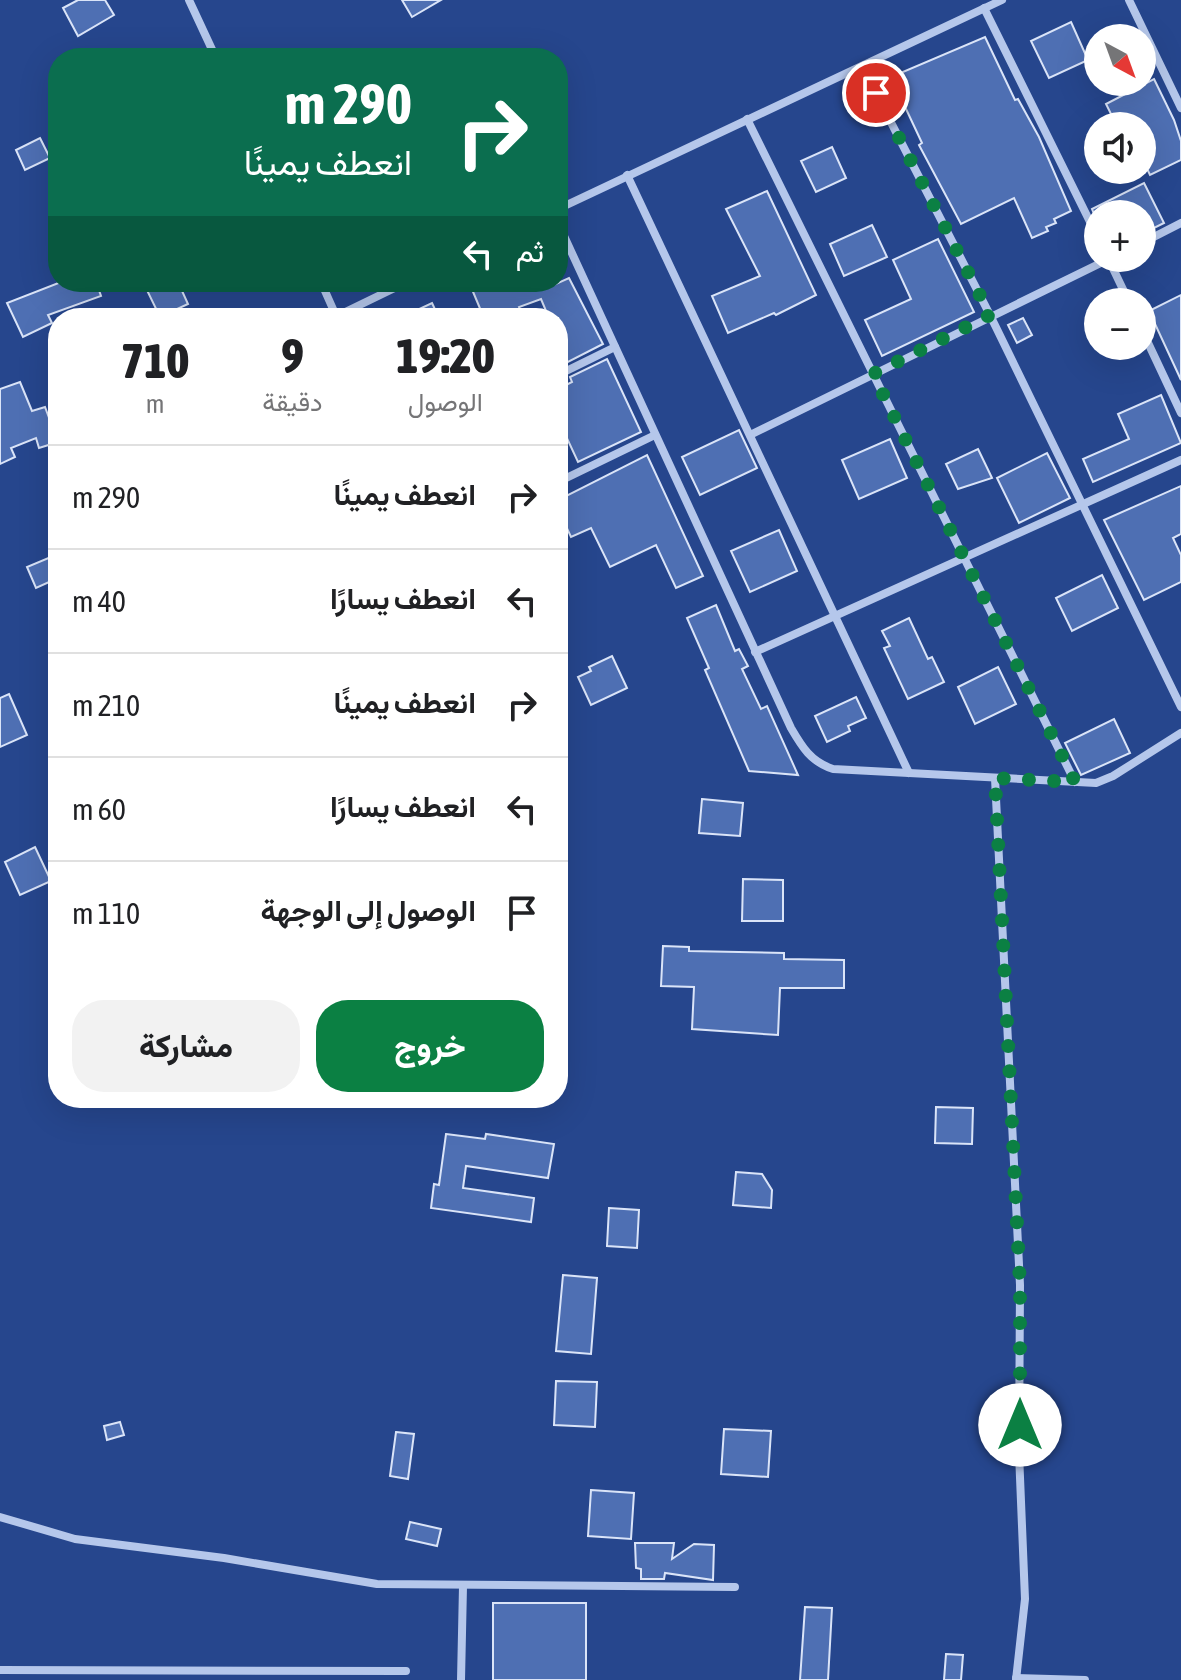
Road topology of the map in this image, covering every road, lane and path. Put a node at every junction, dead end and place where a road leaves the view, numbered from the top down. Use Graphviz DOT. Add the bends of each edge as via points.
graph roads {
  1 [pos="189,0"];
  2 [pos="1002,0"];
  3 [pos="1129,0"];
  4 [pos="984,8"];
  5 [pos="211,48"];
  6 [pos="862,66"];
  7 [pos="1181,108"];
  8 [pos="747,119"];
  9 [pos="627,175"];
  10 [pos="568,204"];
  11 [pos="1084,210"];
  12 [pos="1181,223"];
  13 [pos="1156,236"];
  14 [pos="568,245"];
  15 [pos="1084,270"];
  16 [pos="387,292"];
  17 [pos="355,308"];
  18 [pos="990,315"];
  19 [pos="615,347"];
  20 [pos="1156,360"];
  21 [pos="568,370"];
  22 [pos="873,374"];
  23 [pos="1181,413"];
  24 [pos="655,435"];
  25 [pos="750,435"];
  26 [pos="1181,460"];
  27 [pos="568,477"];
  28 [pos="1084,504"];
  29 [pos="964,558"];
  30 [pos="835,616"];
  31 [pos="755,652"];
  32 [pos="1181,707"];
  33 [pos="1181,733"];
  34 [pos="909,773"];
  35 [pos="995,778"];
  36 [pos="1075,782"];
  37 [pos="0,1517"];
  38 [pos="463,1586"];
  39 [pos="735,1587"];
  40 [pos="224,1669"];
  41 [pos="0,1670"];
  42 [pos="406,1671"];
  43 [pos="1016,1679"];
  44 [pos="224,1680"];
  45 [pos="461,1680"];
  46 [pos="1085,1680"];
  1 -- 5 [label="street"];
  2 -- 4 [label="street"];
  3 -- 7 [label="street"];
  4 -- 6 [label="street"];
  4 -- 11 [label="street"];
  6 -- 8 [label="street"];
  6 -- 18 [label="street"];
  8 -- 9 [label="street"];
  8 -- 22 [label="street"];
  9 -- 10 [label="street"];
  9 -- 25 [label="street"];
  12 -- 13 [label="street"];
  14 -- 19 [label="street"];
  15 -- 18 [label="street"];
  16 -- 17 [label="street"];
  18 -- 22 [label="street"];
  18 -- 28 [label="street"];
  19 -- 21 [label="street"];
  19 -- 24 [label="street"];
  20 -- 23 [label="street"];
  22 -- 25 [label="street"];
  22 -- 29 [label="street"];
  24 -- 27 [label="street"];
  24 -- 31 [label="street"];
  25 -- 30 [label="street"];
  26 -- 28 [label="street"];
  28 -- 29 [label="street"];
  28 -- 32 [label="street"];
  29 -- 30 [label="street"];
  29 -- 36 [label="street"];
  30 -- 31 [label="street"];
  30 -- 34 [label="street"];
  31 -- 34 [label="street" via="809,756 833,769"];
  33 -- 36 [label="street" via="1105,780"];
  34 -- 35 [label="street"];
  35 -- 36 [label="street"];
  35 -- 43 [label="street" via="1020,1285 1025,1599"];
  37 -- 38 [label="street" via="75,1539 377,1584"];
  38 -- 39 [label="street"];
  38 -- 45 [label="street"];
  40 -- 41 [label="street"];
  40 -- 42 [label="street"];
  40 -- 44 [label="street"];
  43 -- 46 [label="street"];
}
